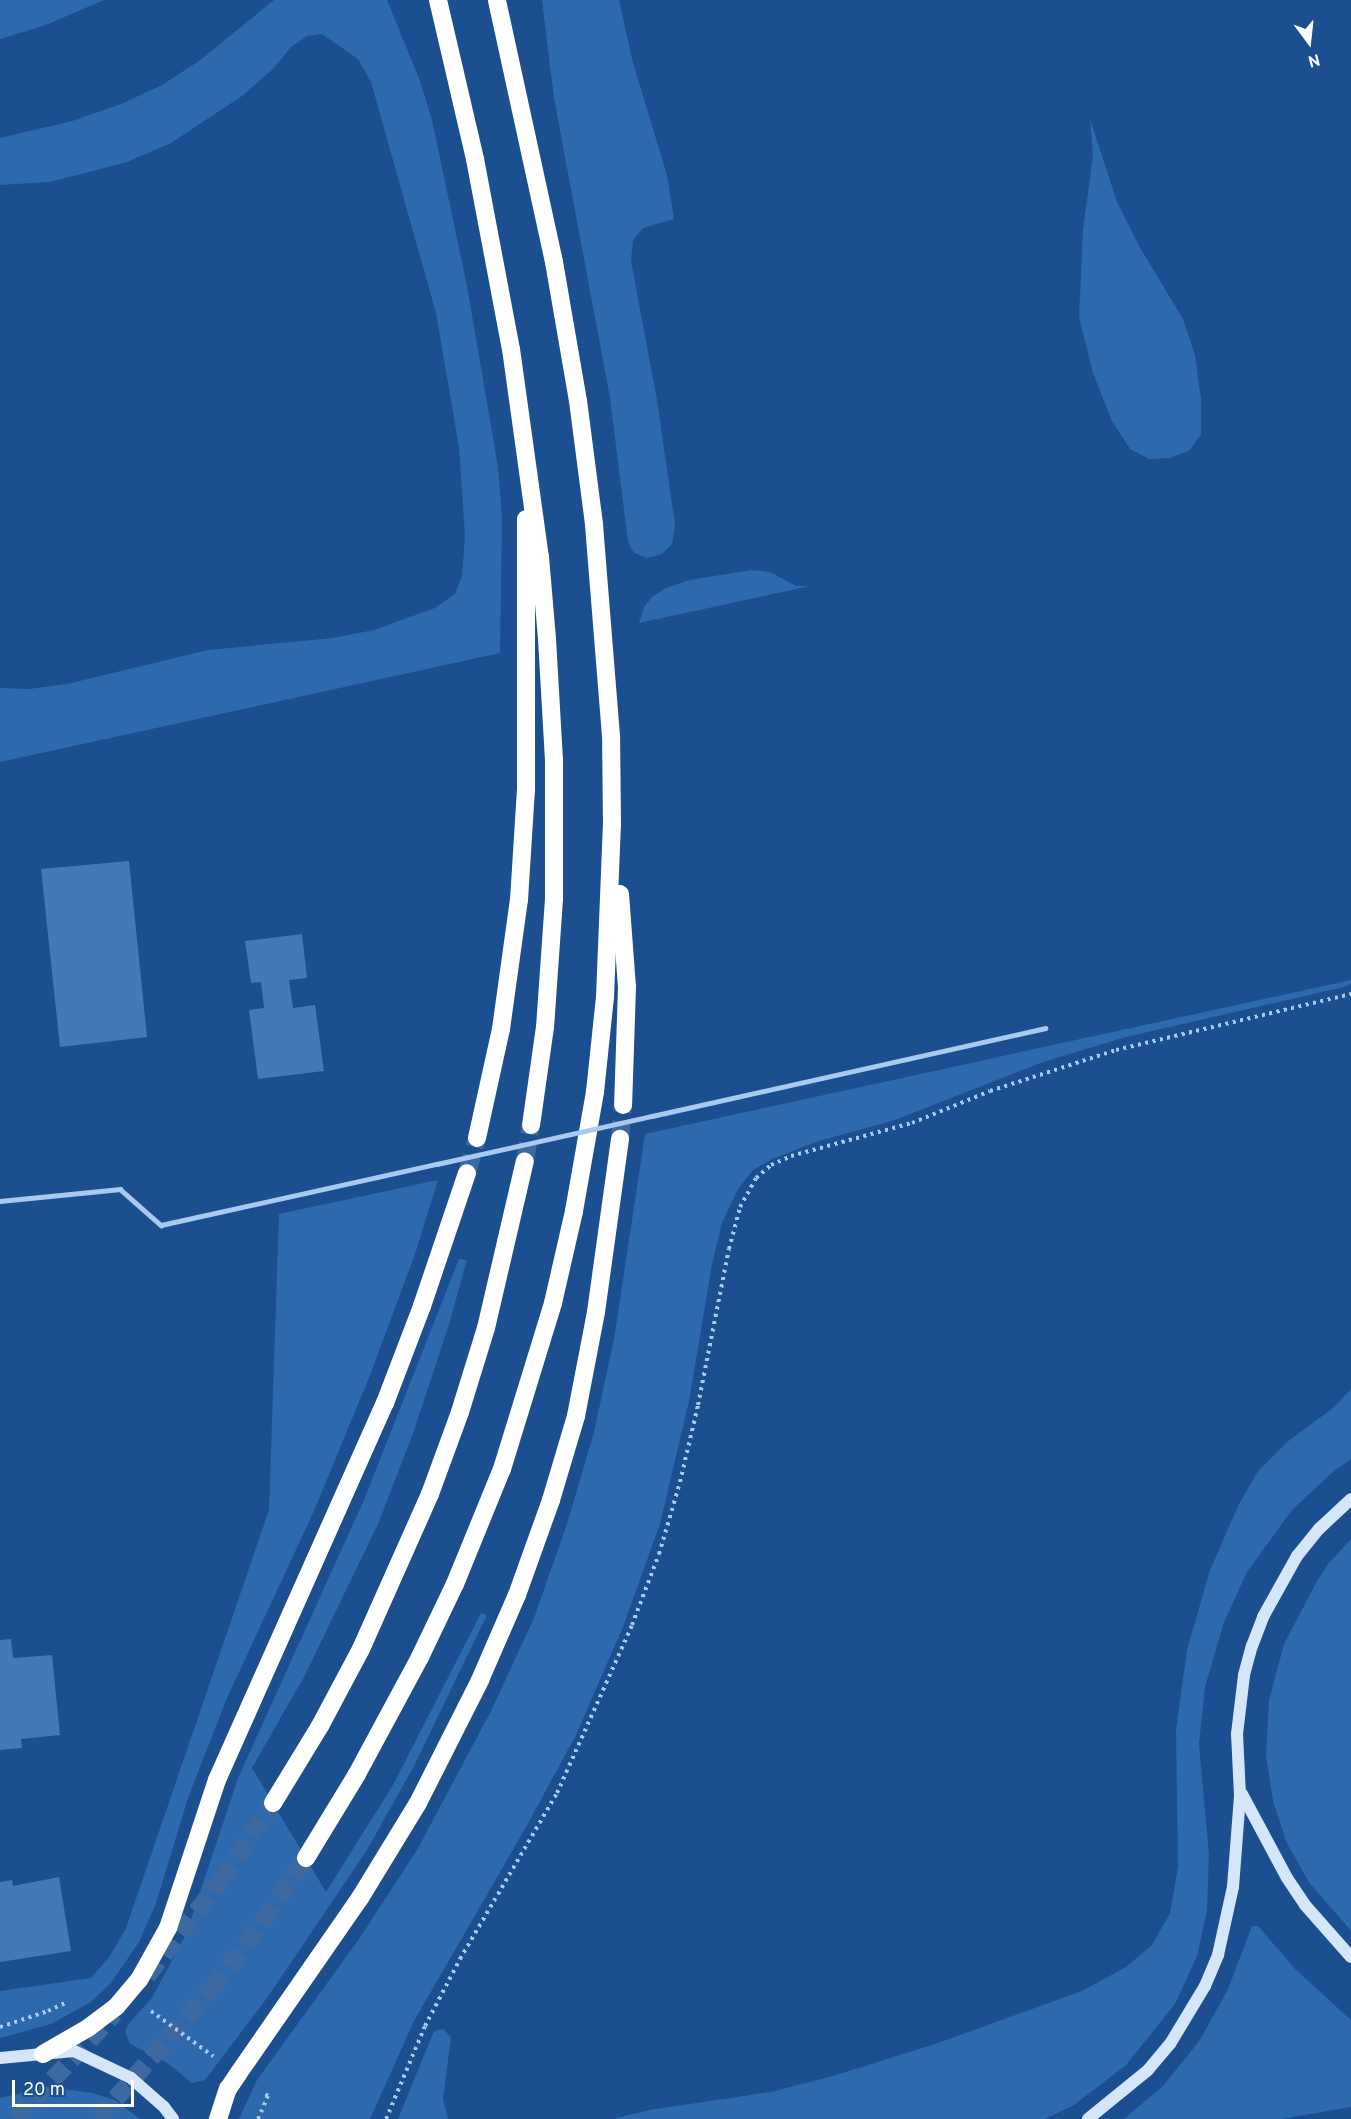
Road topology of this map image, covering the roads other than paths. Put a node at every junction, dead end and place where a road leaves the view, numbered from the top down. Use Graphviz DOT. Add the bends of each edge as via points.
graph roads {
  1 [pos="438,0"];
  2 [pos="497,0"];
  3 [pos="518,392"];
  4 [pos="611,780"];
  5 [pos="1045,1028"];
  6 [pos="622,1105"];
  7 [pos="531,1125"];
  8 [pos="477,1137"];
  9 [pos="620,1139"];
  10 [pos="525,1161"];
  11 [pos="467,1173"];
  12 [pos="0,1202"];
  13 [pos="1351,1499"];
  14 [pos="1240,1787"];
  15 [pos="273,1803"];
  16 [pos="306,1858"];
  17 [pos="1351,1958"];
  18 [pos="43,2054"];
  19 [pos="0,2058"];
  20 [pos="173,2119"];
  21 [pos="218,2119"];
  22 [pos="1088,2119"];
  1 -- 3 [label="highway" via="478,170"];
  2 -- 4 [label="highway" via="540,189 578,401 603,607"];
  3 -- 7 [label="highway" via="540,557 554,778 550,975"];
  3 -- 8 [label="highway" via="526,520 523,847 503,1018"];
  4 -- 6 [label="highway" via="627,987"];
  4 -- 16 [label="highway" via="610,912 595,1092 574,1211 544,1336 502,1469 438,1620 378,1737"];
  5 -- 12 [label="lane, bridge" via="161,1225 120,1189"];
  9 -- 21 [label="highway" via="596,1312 576,1416 517,1595 448,1747 392,1849 237,2074"];
  10 -- 15 [label="highway" via="486,1328 430,1494 392,1584 342,1685"];
  11 -- 18 [label="highway" via="423,1306 385,1403 217,1780 168,1928 127,1995 88,2028"];
  13 -- 14 [label="main road" via="1297,1556 1263,1617 1244,1675 1239,1707"];
  14 -- 17 [label="main road" via="1287,1878"];
  14 -- 22 [label="main road" via="1233,1887 1218,1955 1205,1986 1183,2025 1148,2070"];
  18 -- 19 [label="main road"];
  18 -- 20 [label="main road" via="74,2051 131,2078"];
}
